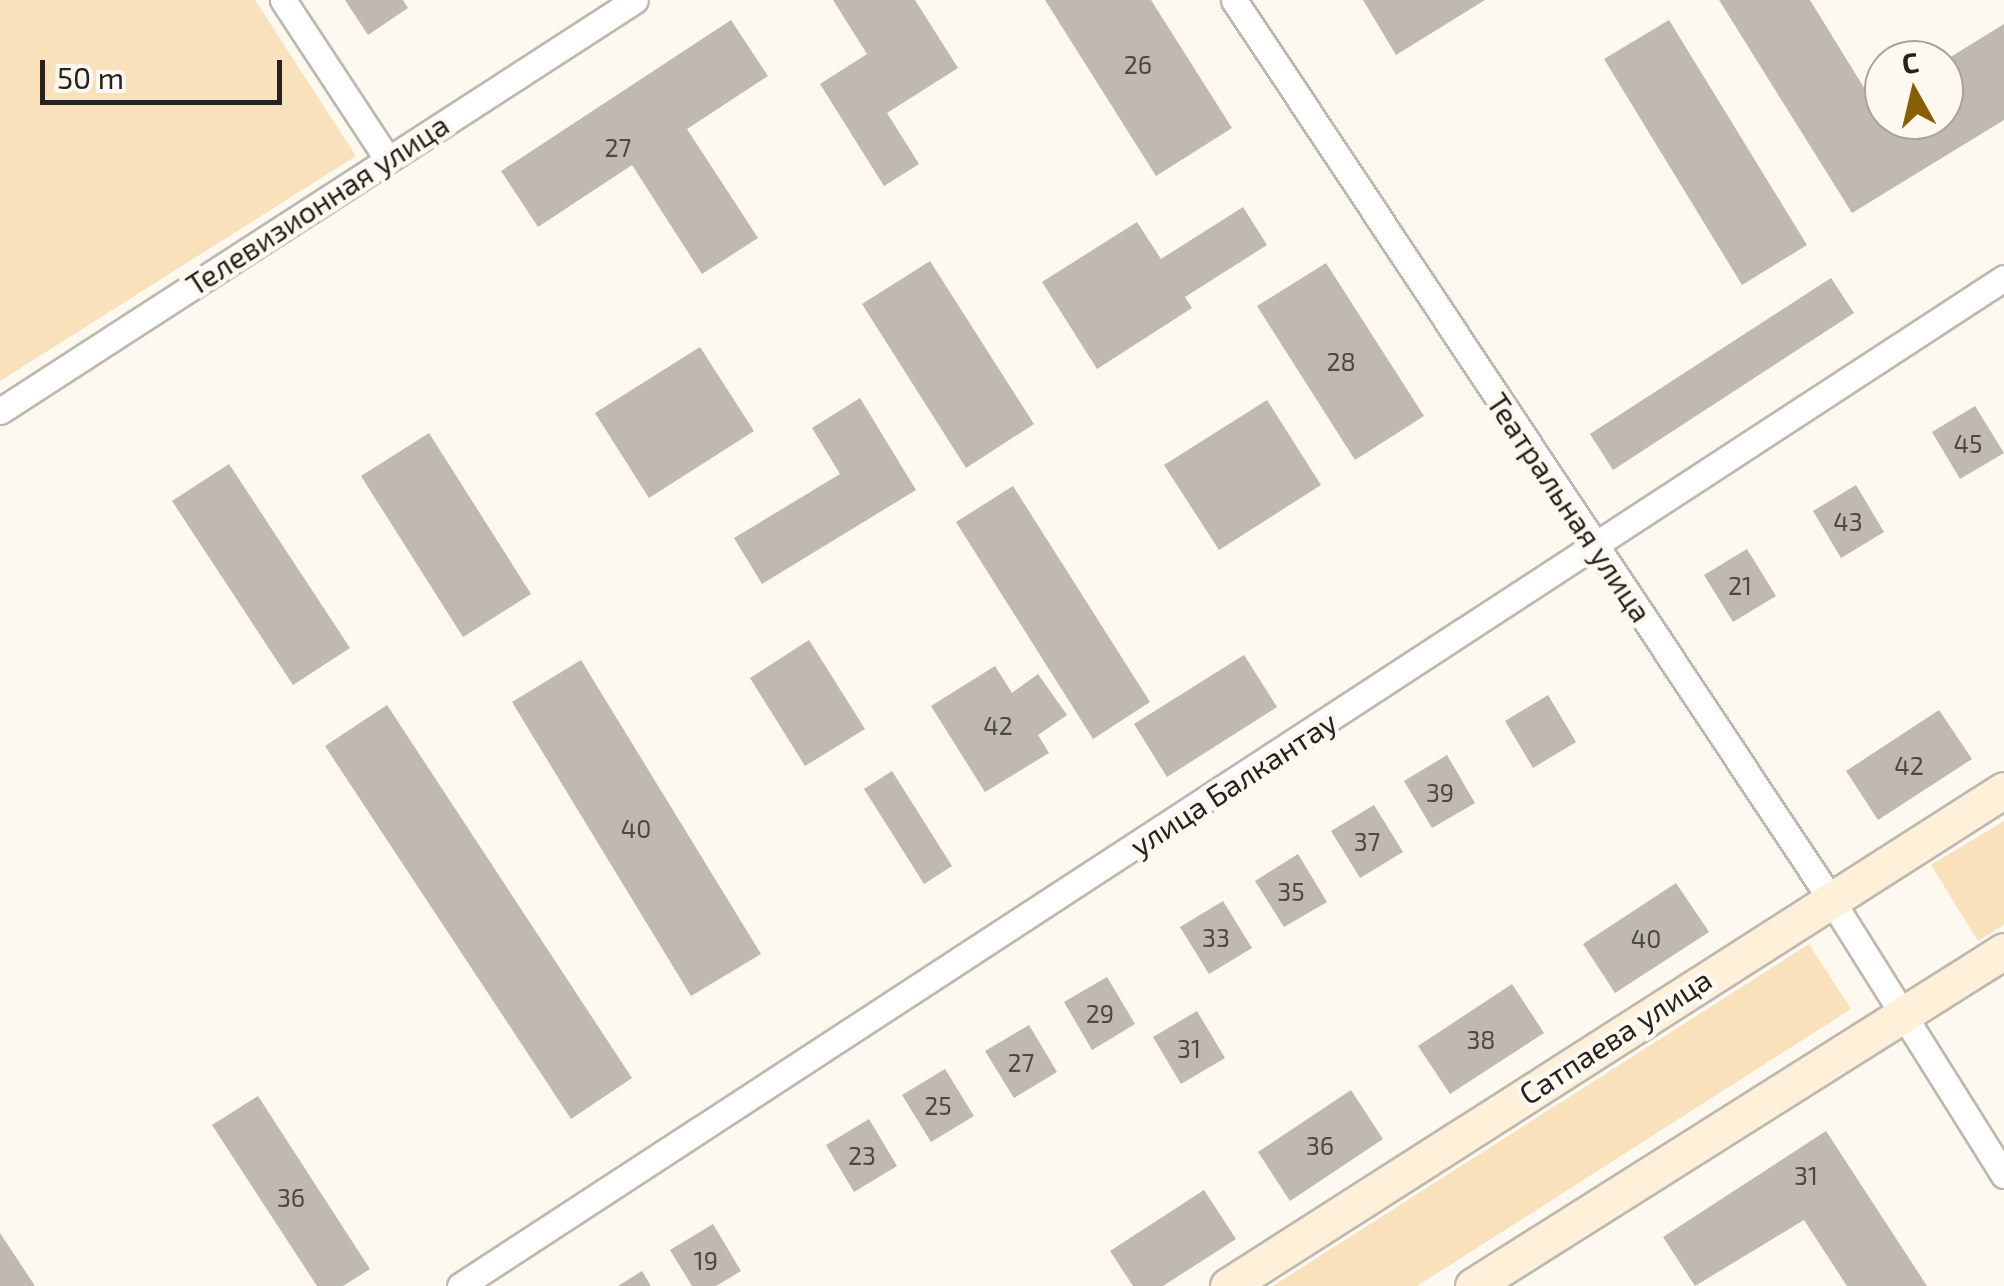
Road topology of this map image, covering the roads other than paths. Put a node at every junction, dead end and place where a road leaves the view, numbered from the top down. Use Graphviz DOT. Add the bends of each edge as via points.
graph roads {
  1 [pos="283,0"];
  2 [pos="635,0"];
  3 [pos="1234,0"];
  4 [pos="386,157"];
  5 [pos="2004,278"];
  6 [pos="0,411"];
  7 [pos="1596,547"];
  8 [pos="2004,790"];
  9 [pos="1830,898"];
  10 [pos="2004,951"];
  11 [pos="1902,1015"];
  12 [pos="2004,1175"];
  13 [pos="460,1286"];
  14 [pos="1228,1286"];
  15 [pos="1472,1286"];
  1 -- 4 [label="street"];
  2 -- 4 [label="street, Телевизионная улица"];
  3 -- 7 [label="street, Театральная улица"];
  4 -- 6 [label="street, Телевизионная улица"];
  5 -- 7 [label="street, улица Балкантау"];
  7 -- 9 [label="street, Театральная улица"];
  7 -- 13 [label="street, улица Балкантау"];
  8 -- 9 [label="main road, Сатпаева улица"];
  9 -- 11 [label="street, Театральная улица"];
  9 -- 14 [label="main road, Сатпаева улица"];
  10 -- 11 [label="main road"];
  11 -- 12 [label="street, Театральная улица"];
  11 -- 15 [label="main road"];
}
